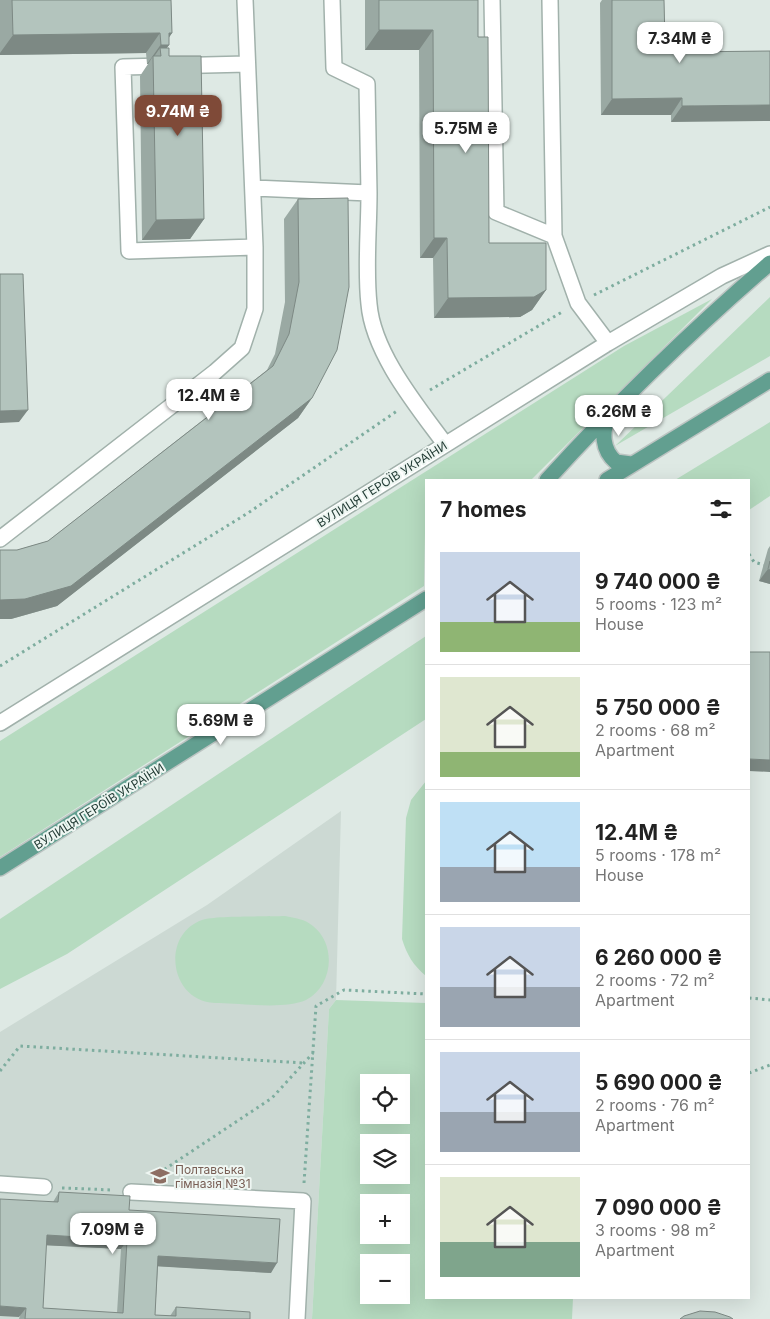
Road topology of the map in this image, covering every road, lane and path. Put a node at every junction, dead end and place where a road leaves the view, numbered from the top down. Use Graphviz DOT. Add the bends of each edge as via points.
graph roads {
  1 [pos="245,0"];
  2 [pos="332,0"];
  3 [pos="492,0"];
  4 [pos="550,0"];
  5 [pos="247,64"];
  6 [pos="253,188"];
  7 [pos="368,193"];
  8 [pos="770,206"];
  9 [pos="554,236"];
  10 [pos="255,247"];
  11 [pos="770,254"];
  12 [pos="770,263"];
  13 [pos="578,303"];
  14 [pos="608,342"];
  15 [pos="770,380"];
  16 [pos="413,400"];
  17 [pos="610,411"];
  18 [pos="445,444"];
  19 [pos="631,464"];
  20 [pos="548,479"];
  21 [pos="609,479"];
  22 [pos="0,539"];
  23 [pos="750,556"];
  24 [pos="764,565"];
  25 [pos="425,600"];
  26 [pos="0,666"];
  27 [pos="0,723"];
  28 [pos="0,868"];
  29 [pos="425,994"];
  30 [pos="750,998"];
  31 [pos="770,1000"];
  32 [pos="313,1053"];
  33 [pos="304,1063"];
  34 [pos="770,1065"];
  35 [pos="0,1071"];
  36 [pos="750,1073"];
  37 [pos="0,1184"];
  38 [pos="44,1187"];
  39 [pos="131,1192"];
  40 [pos="303,1201"];
  41 [pos="297,1319"];
  1 -- 5 [label="street"];
  2 -- 7 [label="street" via="334,68 367,84"];
  3 -- 9 [label="street" via="496,212"];
  4 -- 9 [label="street"];
  5 -- 6 [label="street"];
  5 -- 10 [label="street" via="123,67 129,251"];
  6 -- 7 [label="street"];
  6 -- 10 [label="street"];
  7 -- 16 [label="street" via="368,306 380,346"];
  8 -- 13 [label="path"];
  9 -- 13 [label="street"];
  10 -- 22 [label="street" via="255,309 242,348"];
  11 -- 14 [label="street, ВУЛИЦЯ ГЕРОЇВ УКРАЇНИ" via="722,276"];
  12 -- 17 [label="main road"];
  13 -- 14 [label="street"];
  13 -- 16 [label="path"];
  14 -- 18 [label="street, ВУЛИЦЯ ГЕРОЇВ УКРАЇНИ"];
  15 -- 19 [label="main road"];
  16 -- 18 [label="street"];
  16 -- 26 [label="path" via="248,512"];
  17 -- 19 [label="main road" via="604,432 606,448 616,462"];
  17 -- 20 [label="main road"];
  18 -- 27 [label="street, ВУЛИЦЯ ГЕРОЇВ УКРАЇНИ"];
  19 -- 21 [label="main road"];
  23 -- 24 [label="path" via="754,562"];
  25 -- 28 [label="main road, ВУЛИЦЯ ГЕРОЇВ УКРАЇНИ"];
  29 -- 32 [label="path" via="344,990 316,1006"];
  30 -- 31 [label="path"];
  32 -- 33 [label="path"];
  32 -- 40 [label="path"];
  33 -- 35 [label="path" via="20,1046"];
  33 -- 39 [label="path" via="272,1098"];
  34 -- 36 [label="path"];
  37 -- 38 [label="street"];
  38 -- 39 [label="path"];
  39 -- 40 [label="street"];
  40 -- 41 [label="street"];
}
